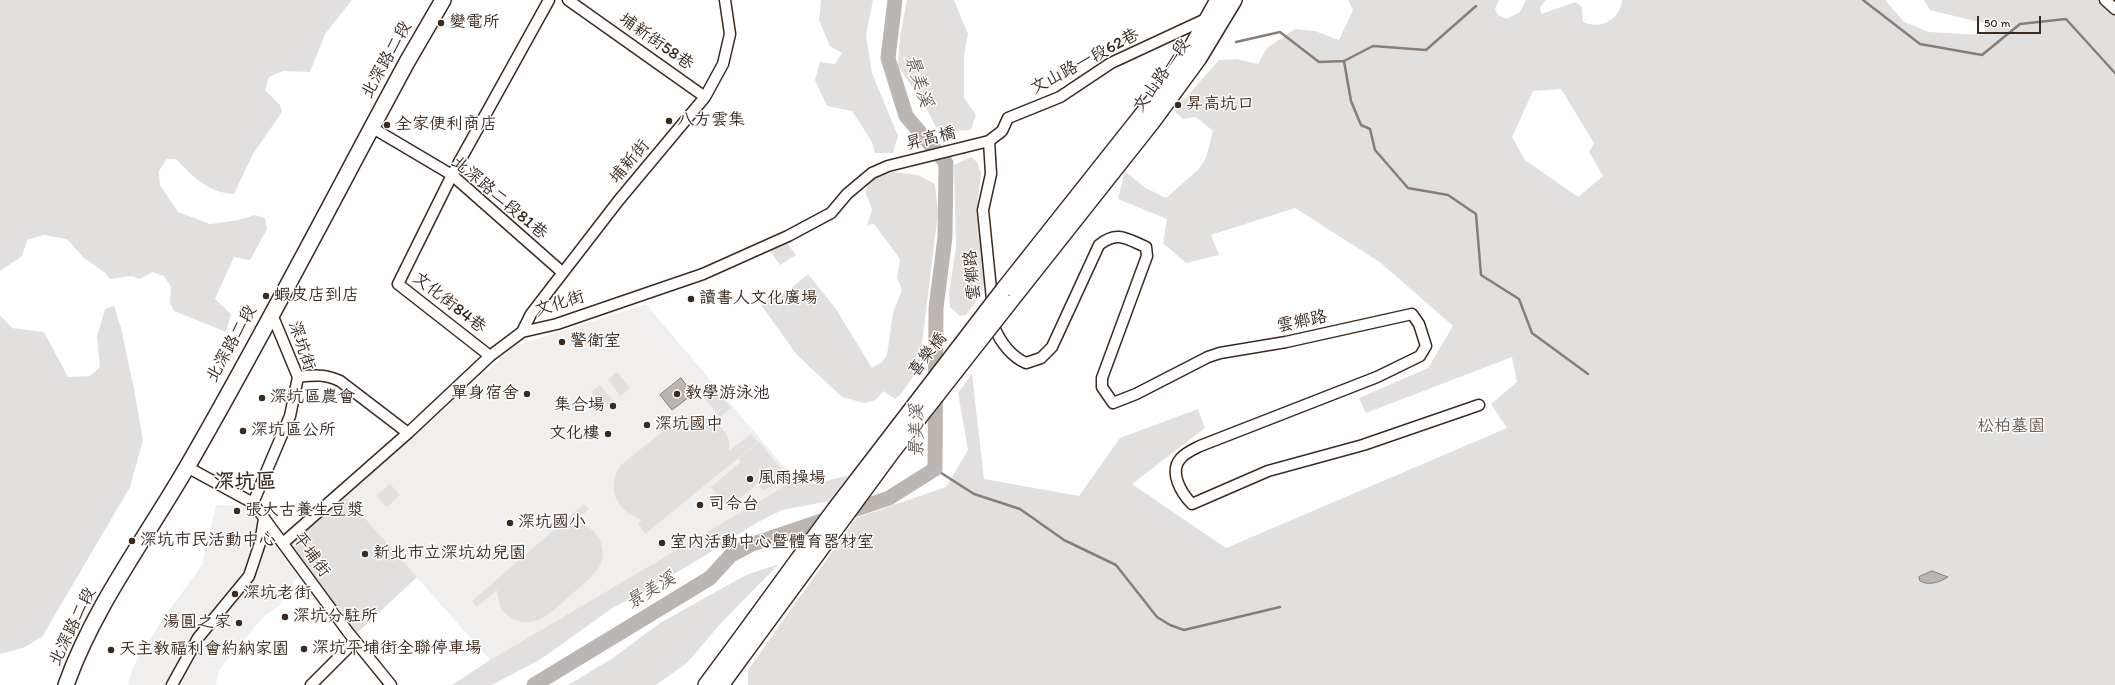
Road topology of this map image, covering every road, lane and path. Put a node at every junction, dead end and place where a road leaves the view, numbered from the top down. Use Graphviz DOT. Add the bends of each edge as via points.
graph roads {
  1 [pos="443,0"];
  2 [pos="549,0"];
  3 [pos="568,0"];
  4 [pos="725,0"];
  5 [pos="1218,0"];
  6 [pos="2105,0"];
  7 [pos="1235,1"];
  8 [pos="2115,9"];
  9 [pos="1210,17"];
  10 [pos="706,97"];
  11 [pos="371,127"];
  12 [pos="986,142"];
  13 [pos="1111,165"];
  14 [pos="888,166"];
  15 [pos="452,174"];
  16 [pos="562,272"];
  17 [pos="271,312"];
  18 [pos="522,332"];
  19 [pos="490,356"];
  20 [pos="298,377"];
  21 [pos="1479,405"];
  22 [pos="408,433"];
  23 [pos="187,467"];
  24 [pos="253,503"];
  25 [pos="264,519"];
  26 [pos="283,544"];
  27 [pos="748,638"];
  28 [pos="355,641"];
  29 [pos="66,685"];
  30 [pos="172,685"];
  31 [pos="311,685"];
  32 [pos="390,685"];
  33 [pos="706,685"];
  34 [pos="721,685"];
  1 -- 11 [label="main road, 北深路二段"];
  2 -- 15 [label="street"];
  3 -- 10 [label="street, 埔新街58巷"];
  4 -- 10 [label="street, 埔新街" via="730,34 723,64"];
  5 -- 9 [label="main road, 文山路一段"];
  6 -- 8 [label="street"];
  7 -- 9 [label="street, 文山路一段62巷"];
  7 -- 13 [label="main road, 文山路一段" via="1199,58"];
  9 -- 12 [label="street, 文山路一段62巷" via="1111,63 1060,97 1008,118 1002,130"];
  9 -- 13 [label="main road, 文山路一段" via="1189,52"];
  10 -- 16 [label="street, 埔新街" via="625,192"];
  11 -- 15 [label="street, 北深路二段81巷"];
  11 -- 17 [label="main road, 北深路二段"];
  12 -- 14 [label="street, 昇高橋"];
  12 -- 21 [label="street, 雲鄉路" via="991,174 984,210 994,329 1016,359 1026,363 1041,358 1052,347 1099,245 1108,238 1122,236 1146,247 1147,256 1102,378 1102,387 1113,403 1220,352 1286,342 1412,314 1419,324 1426,346 1420,356 1377,377 1200,446 1181,458 1178,464 1178,486 1192,504 1268,471 1363,445"];
  13 -- 27 [label="main road, 喜樂橋, bridge"];
  14 -- 18 [label="street, 文化街" via="872,173 847,194 831,213 788,236 703,274 557,324"];
  15 -- 16 [label="street, 北深路二段81巷"];
  15 -- 19 [label="street, 文化街84巷" via="398,284"];
  16 -- 18 [label="street, 埔新街" via="531,314"];
  17 -- 20 [label="street, 深坑街"];
  17 -- 23 [label="main road, 北深路二段"];
  18 -- 19 [label="street, 文化街"];
  19 -- 22 [label="street, 文化街"];
  20 -- 22 [label="street" via="320,375 340,381"];
  20 -- 24 [label="street, 深坑街" via="290,416"];
  22 -- 26 [label="street, 文化街"];
  23 -- 24 [label="street, 平埔街"];
  23 -- 29 [label="main road, 北深路二段" via="100,610 77,654"];
  24 -- 25 [label="street, 平埔街"];
  25 -- 26 [label="street, 平埔街"];
  25 -- 30 [label="street" via="260,543 249,576 198,638"];
  26 -- 28 [label="street, 平埔街"];
  27 -- 33 [label="main road"];
  27 -- 34 [label="main road"];
  28 -- 31 [label="street"];
  28 -- 32 [label="street, 平埔街"];
}
